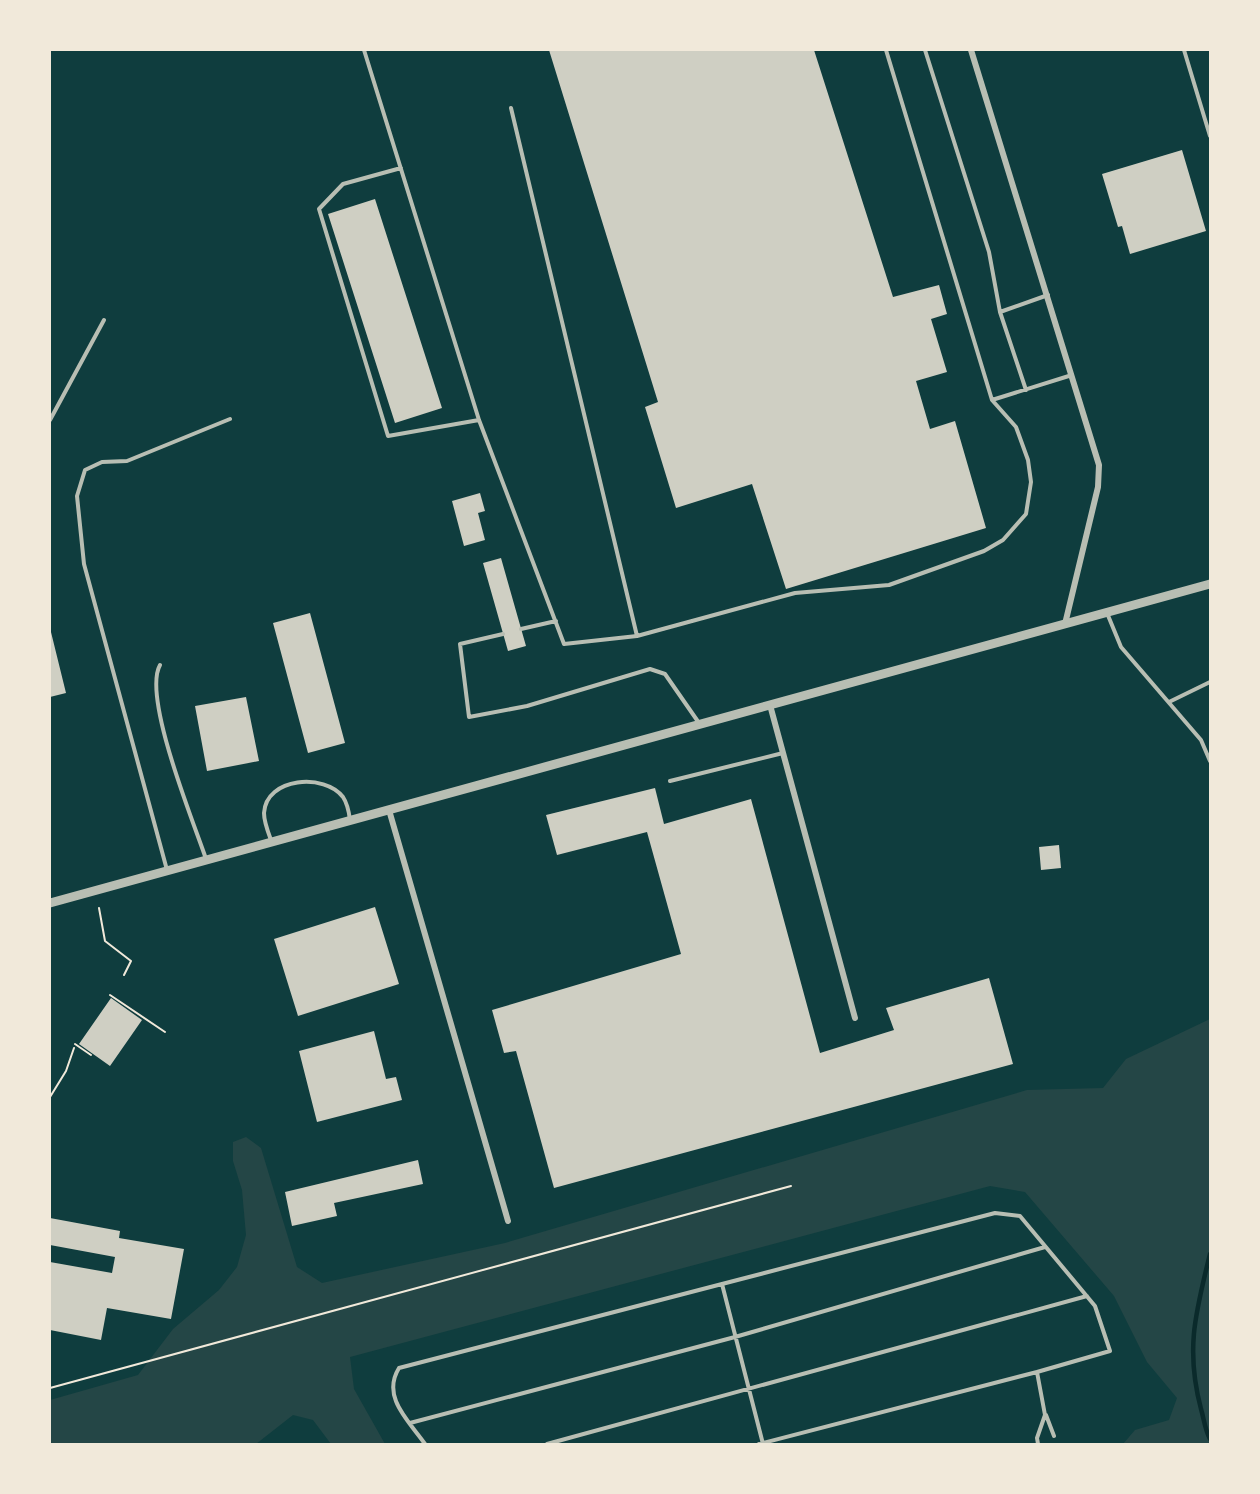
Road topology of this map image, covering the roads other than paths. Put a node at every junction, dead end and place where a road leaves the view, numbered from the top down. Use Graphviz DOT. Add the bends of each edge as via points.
graph roads {
  1 [pos="364,50"];
  2 [pos="886,50"];
  3 [pos="925,50"];
  4 [pos="971,50"];
  5 [pos="1184,50"];
  6 [pos="511,108"];
  7 [pos="1210,136"];
  8 [pos="401,168"];
  9 [pos="1048,295"];
  10 [pos="1000,312"];
  11 [pos="104,320"];
  12 [pos="1073,375"];
  13 [pos="1026,390"];
  14 [pos="992,400"];
  15 [pos="50,420"];
  16 [pos="230,420"];
  17 [pos="479,420"];
  18 [pos="1210,584"];
  19 [pos="1107,612"];
  20 [pos="556,621"];
  21 [pos="1065,624"];
  22 [pos="521,629"];
  23 [pos="503,634"];
  24 [pos="637,636"];
  25 [pos="160,665"];
  26 [pos="1210,682"];
  27 [pos="1169,702"];
  28 [pos="770,705"];
  29 [pos="700,724"];
  30 [pos="783,753"];
  31 [pos="1210,761"];
  32 [pos="670,781"];
  33 [pos="389,810"];
  34 [pos="351,820"];
  35 [pos="272,842"];
  36 [pos="207,860"];
  37 [pos="167,871"];
  38 [pos="50,903"];
  39 [pos="855,1018"];
  40 [pos="508,1221"];
  41 [pos="1046,1247"];
  42 [pos="722,1284"];
  43 [pos="1087,1296"];
  44 [pos="735,1336"];
  45 [pos="1037,1372"];
  46 [pos="749,1389"];
  47 [pos="1046,1415"];
  48 [pos="410,1423"];
  49 [pos="1054,1436"];
  50 [pos="425,1444"];
  51 [pos="547,1444"];
  52 [pos="762,1444"];
  53 [pos="1038,1444"];
  1 -- 8 [label="lane"];
  2 -- 14 [label="lane"];
  3 -- 10 [label="lane" via="989,252"];
  4 -- 9 [label="street"];
  5 -- 7 [label="lane"];
  6 -- 24 [label="lane"];
  8 -- 17 [label="lane"];
  8 -- 17 [label="lane" via="343,184 319,209 388,436"];
  9 -- 10 [label="lane"];
  9 -- 12 [label="street"];
  10 -- 13 [label="lane"];
  11 -- 15 [label="lane"];
  12 -- 13 [label="lane"];
  12 -- 21 [label="street" via="1100,472"];
  13 -- 14 [label="lane"];
  14 -- 24 [label="lane" via="1016,427 1031,482 1026,514 1004,540 889,585 795,592"];
  16 -- 37 [label="lane" via="127,461 93,466 85,470 77,495 84,564"];
  17 -- 20 [label="lane"];
  18 -- 19 [label="street"];
  19 -- 21 [label="street"];
  19 -- 27 [label="lane" via="1121,647"];
  20 -- 22 [label="lane"];
  20 -- 24 [label="lane" via="564,644"];
  21 -- 28 [label="street"];
  23 -- 29 [label="lane" via="460,644 469,717 527,706 650,669 665,674"];
  25 -- 36 [label="lane" via="157,685 161,718 180,791"];
  26 -- 27 [label="lane"];
  27 -- 31 [label="lane" via="1201,740"];
  28 -- 29 [label="street"];
  28 -- 30 [label="street"];
  29 -- 33 [label="street"];
  30 -- 32 [label="lane"];
  30 -- 39 [label="street"];
  33 -- 34 [label="street"];
  33 -- 40 [label="street"];
  34 -- 35 [label="street"];
  34 -- 35 [label="lane" via="336,790 325,783 301,782 276,791 266,805"];
  35 -- 36 [label="street"];
  36 -- 37 [label="street"];
  37 -- 38 [label="street"];
  41 -- 42 [label="lane" via="1020,1216 996,1213"];
  41 -- 43 [label="lane"];
  41 -- 44 [label="lane"];
  42 -- 44 [label="lane"];
  42 -- 48 [label="lane" via="399,1368 392,1379 393,1398"];
  43 -- 45 [label="lane" via="1095,1306 1110,1351"];
  43 -- 46 [label="lane"];
  44 -- 46 [label="lane"];
  44 -- 48 [label="lane"];
  45 -- 47 [label="lane"];
  45 -- 52 [label="lane"];
  46 -- 51 [label="lane"];
  46 -- 52 [label="lane"];
  47 -- 49 [label="lane"];
  47 -- 53 [label="lane"];
  48 -- 50 [label="lane"];
}
